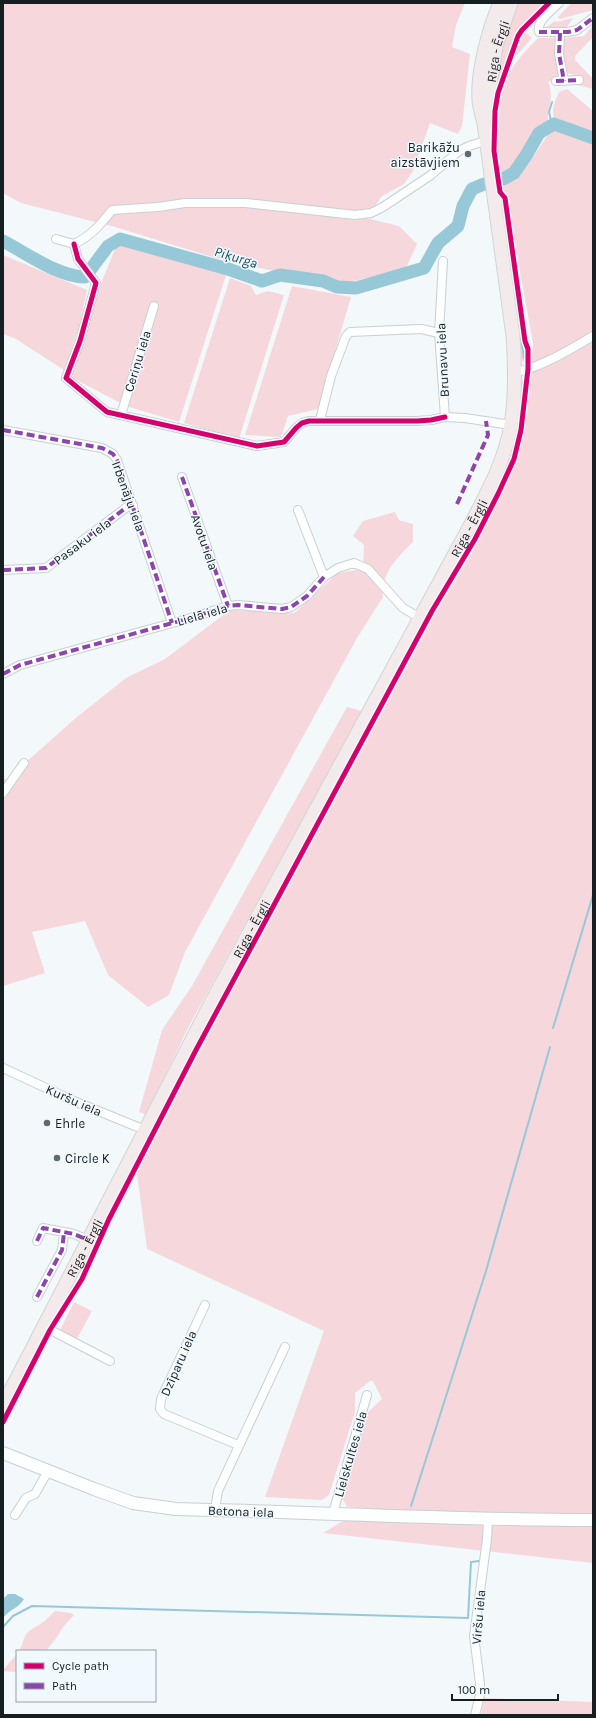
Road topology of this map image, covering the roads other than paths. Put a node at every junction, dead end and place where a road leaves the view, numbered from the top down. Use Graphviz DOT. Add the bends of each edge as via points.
graph roads {
  1 [pos="500,3"];
  2 [pos="511,3"];
  3 [pos="558,3"];
  4 [pos="593,18"];
  5 [pos="560,33"];
  6 [pos="579,80"];
  7 [pos="484,123"];
  8 [pos="485,141"];
  9 [pos="56,239"];
  10 [pos="74,244"];
  11 [pos="443,261"];
  12 [pos="154,306"];
  13 [pos="439,333"];
  14 [pos="593,336"];
  15 [pos="515,372"];
  16 [pos="121,415"];
  17 [pos="445,417"];
  18 [pos="320,420"];
  19 [pos="511,425"];
  20 [pos="3,430"];
  21 [pos="182,477"];
  22 [pos="133,505"];
  23 [pos="298,510"];
  24 [pos="3,570"];
  25 [pos="324,577"];
  26 [pos="228,606"];
  27 [pos="420,618"];
  28 [pos="172,623"];
  29 [pos="3,674"];
  30 [pos="24,763"];
  31 [pos="3,793"];
  32 [pos="3,1068"];
  33 [pos="145,1130"];
  34 [pos="64,1232"];
  35 [pos="88,1240"];
  36 [pos="37,1241"];
  37 [pos="37,1297"];
  38 [pos="205,1305"];
  39 [pos="43,1326"];
  40 [pos="285,1347"];
  41 [pos="110,1361"];
  42 [pos="367,1395"];
  43 [pos="3,1405"];
  44 [pos="238,1445"];
  45 [pos="3,1453"];
  46 [pos="48,1470"];
  47 [pos="215,1510"];
  48 [pos="333,1513"];
  49 [pos="15,1515"];
  50 [pos="488,1519"];
  51 [pos="593,1520"];
  52 [pos="475,1715"];
  1 -- 7 [label="main road, Rīga - Ērgļi" via="490,32 481,74 479,99"];
  2 -- 7 [label="main road, Rīga - Ērgļi" via="496,46"];
  3 -- 5 [label="street" via="542,20 539,32"];
  4 -- 5 [label="street" via="577,30"];
  5 -- 6 [label="street" via="560,81"];
  7 -- 8 [label="main road, Rīga - Ērgļi"];
  8 -- 10 [label="street" via="459,151 430,175 384,207 370,213 355,215 246,203 185,203 112,210 97,228"];
  8 -- 15 [label="main road, Rīga - Ērgļi" via="511,322"];
  9 -- 10 [label="street"];
  10 -- 16 [label="street" via="78,259 96,284 80,341 66,378 107,412"];
  11 -- 13 [label="street, Brunavu iela"];
  12 -- 16 [label="street, Ceriņu iela"];
  13 -- 17 [label="street, Brunavu iela"];
  13 -- 18 [label="street" via="421,329 350,332 346,336 331,376"];
  14 -- 15 [label="street" via="567,352"];
  15 -- 19 [label="main road, Rīga - Ērgļi"];
  16 -- 18 [label="street" via="257,446 284,442 302,423"];
  17 -- 18 [label="street" via="417,421"];
  17 -- 19 [label="street"];
  19 -- 27 [label="main road, Rīga - Ērgļi" via="503,457 489,489"];
  20 -- 22 [label="street, Irbenāju iela" via="109,451 117,460"];
  21 -- 26 [label="street, Avotu iela"];
  22 -- 24 [label="street, Pasaku iela" via="46,568"];
  22 -- 28 [label="street, Irbenāju iela"];
  23 -- 25 [label="street"];
  25 -- 26 [label="street, Lielā iela" via="307,596 291,608 238,604"];
  25 -- 27 [label="street, Lielā iela" via="338,568 354,563 368,569 403,608"];
  26 -- 28 [label="street, Lielā iela"];
  27 -- 33 [label="main road, Rīga - Ērgļi" via="213,999"];
  28 -- 29 [label="street, Lielā iela" via="20,665"];
  30 -- 31 [label="street"];
  32 -- 33 [label="street, Kuršu iela"];
  33 -- 35 [label="main road, Rīga - Ērgļi"];
  34 -- 35 [label="street"];
  34 -- 36 [label="street" via="43,1228"];
  34 -- 37 [label="street" via="62,1250"];
  35 -- 39 [label="main road, Rīga - Ērgļi"];
  38 -- 44 [label="street, Dzīparu iela" via="166,1387 160,1409 164,1414"];
  39 -- 41 [label="street"];
  39 -- 43 [label="main road, Rīga - Ērgļi"];
  40 -- 44 [label="street"];
  42 -- 48 [label="street, Lielskultes iela"];
  44 -- 47 [label="street" via="218,1491"];
  45 -- 46 [label="main road, Betona iela"];
  46 -- 47 [label="main road, Betona iela" via="133,1503 176,1509"];
  46 -- 49 [label="street" via="35,1494 26,1498"];
  47 -- 48 [label="main road, Betona iela"];
  48 -- 50 [label="main road, Betona iela"];
  50 -- 51 [label="main road, Betona iela"];
  50 -- 52 [label="street, Viršu iela" via="474,1636 480,1683"];
}
